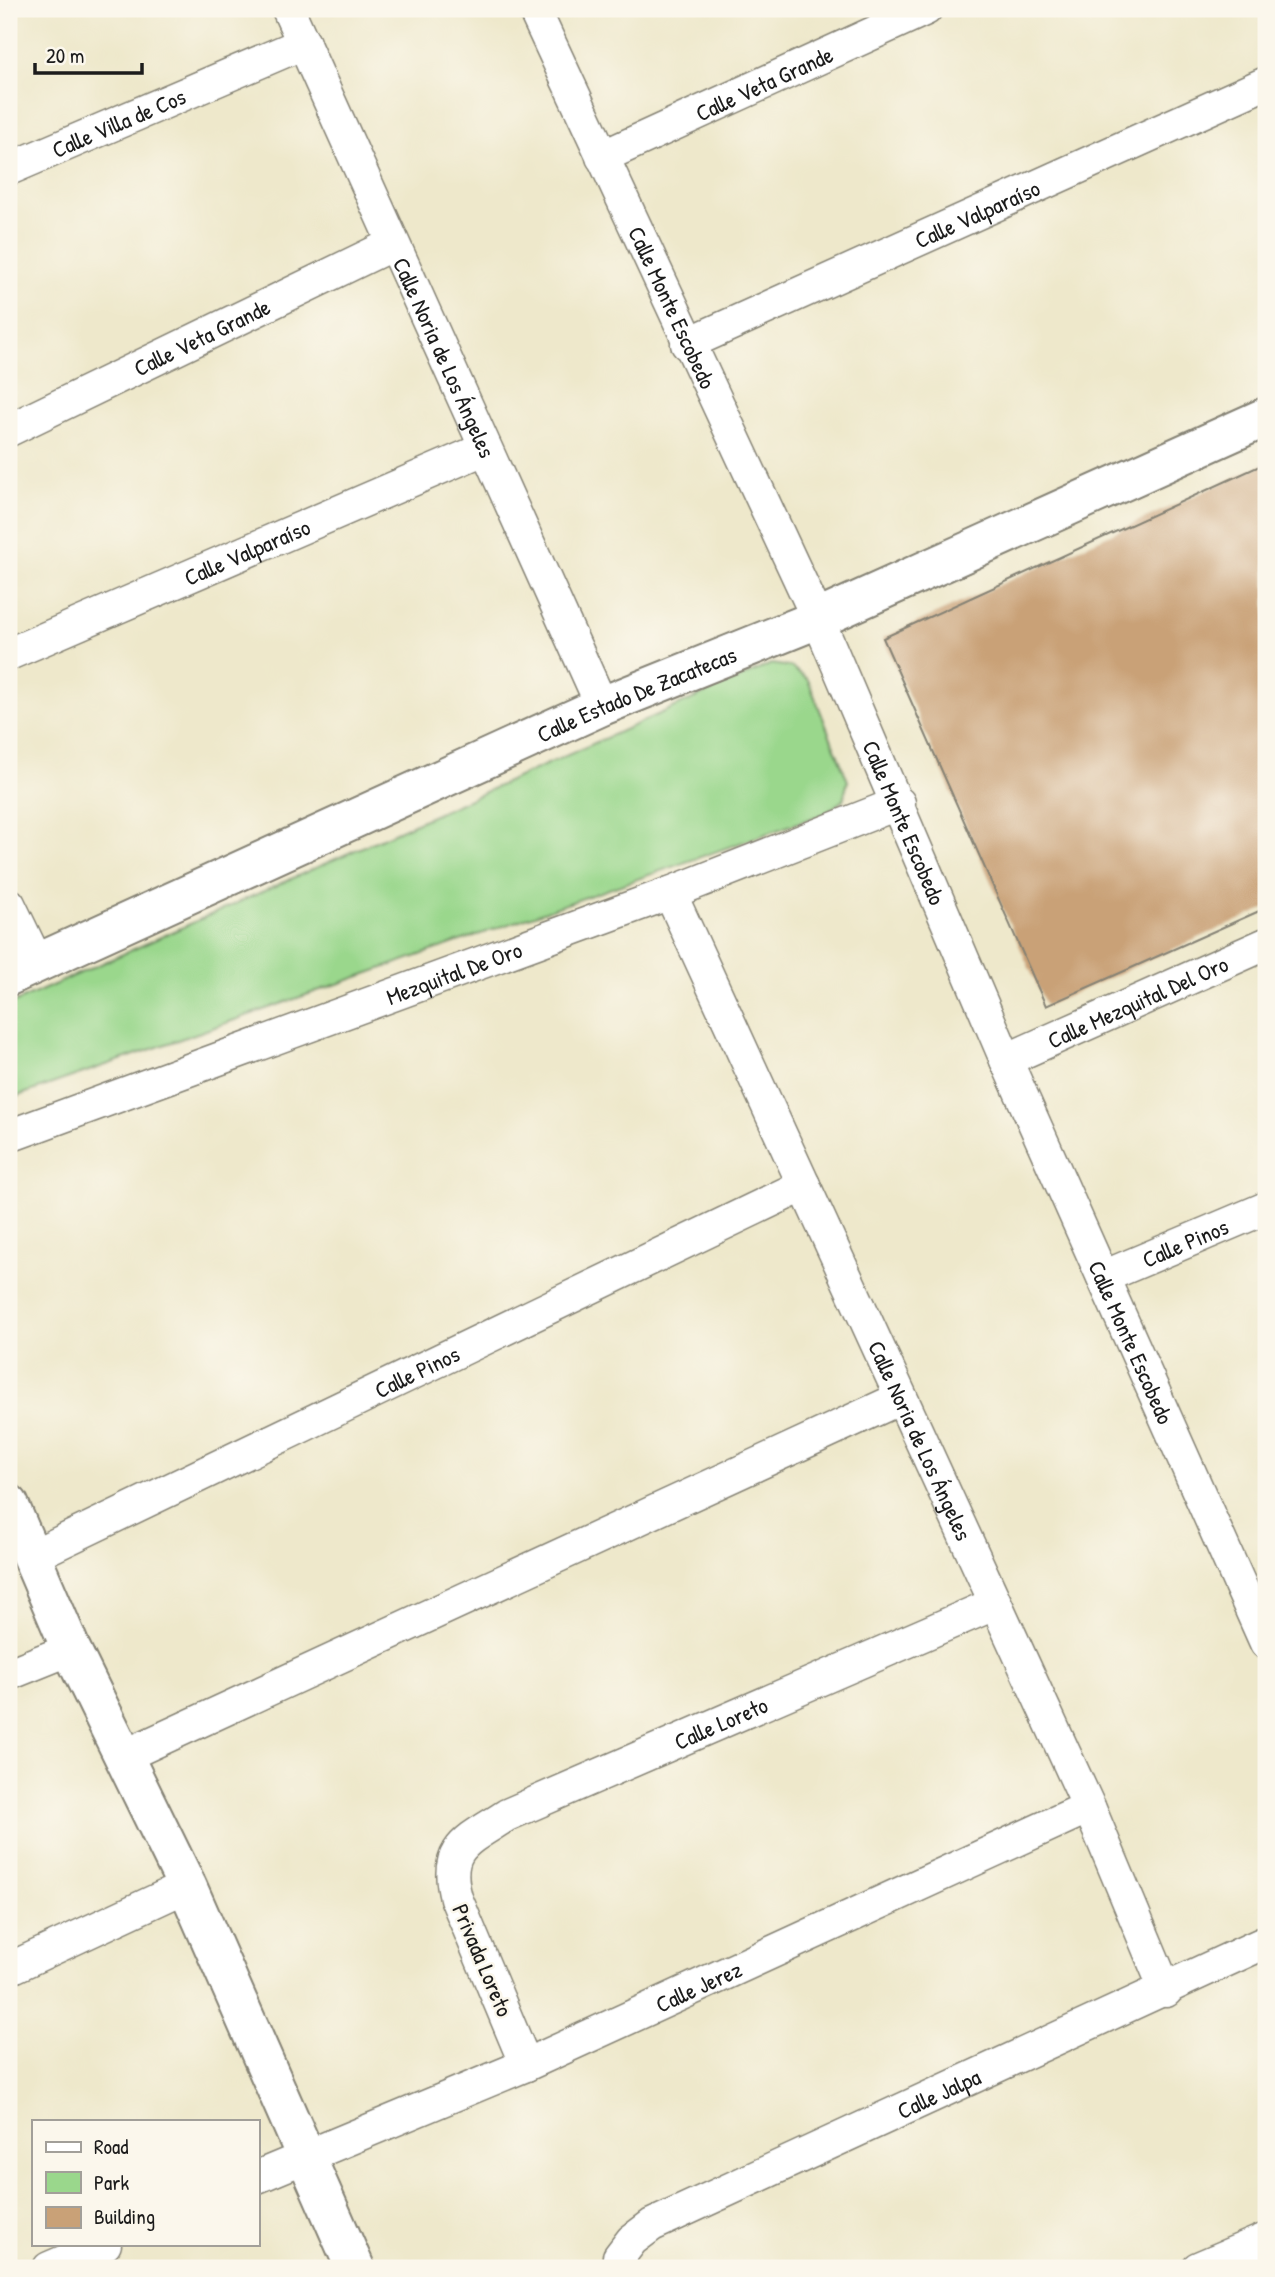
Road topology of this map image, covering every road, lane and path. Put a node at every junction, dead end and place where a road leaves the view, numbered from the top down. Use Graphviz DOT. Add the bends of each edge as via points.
graph roads {
  1 [pos="288,9"];
  2 [pos="534,9"];
  3 [pos="926,9"];
  4 [pos="304,43"];
  5 [pos="1266,83"];
  6 [pos="601,157"];
  7 [pos="9,169"];
  8 [pos="393,244"];
  9 [pos="687,344"];
  10 [pos="1266,417"];
  11 [pos="9,430"];
  12 [pos="484,449"];
  13 [pos="818,619"];
  14 [pos="9,654"];
  15 [pos="602,706"];
  16 [pos="899,803"];
  17 [pos="670,893"];
  18 [pos="9,904"];
  19 [pos="1266,944"];
  20 [pos="23,970"];
  21 [pos="1006,1060"];
  22 [pos="9,1136"];
  23 [pos="804,1185"];
  24 [pos="1266,1208"];
  25 [pos="1102,1276"];
  26 [pos="901,1398"];
  27 [pos="9,1504"];
  28 [pos="30,1557"];
  29 [pos="994,1604"];
  30 [pos="1266,1643"];
  31 [pos="71,1648"];
  32 [pos="9,1674"];
  33 [pos="124,1756"];
  34 [pos="1089,1807"];
  35 [pos="455,1853"];
  36 [pos="187,1886"];
  37 [pos="1266,1942"];
  38 [pos="9,1969"];
  39 [pos="1166,1990"];
  40 [pos="526,2065"];
  41 [pos="306,2156"];
  42 [pos="259,2177"];
  43 [pos="1264,2245"];
  44 [pos="100,2246"];
  45 [pos="620,2263"];
  46 [pos="49,2268"];
  47 [pos="355,2268"];
  48 [pos="1198,2268"];
  1 -- 4 [label="street, Calle Noria de Los Ángeles"];
  2 -- 6 [label="street, Calle Monte Escobedo"];
  3 -- 6 [label="street, Calle Veta Grande"];
  4 -- 7 [label="street, Calle Villa de Cos"];
  4 -- 8 [label="street, Calle Noria de Los Ángeles"];
  5 -- 9 [label="street, Calle Valparaíso"];
  6 -- 9 [label="street, Calle Monte Escobedo"];
  8 -- 11 [label="street, Calle Veta Grande"];
  8 -- 12 [label="street, Calle Noria de Los Ángeles"];
  9 -- 13 [label="street, Calle Monte Escobedo"];
  10 -- 13 [label="street, Calle Estado De Zacatecas"];
  12 -- 14 [label="street, Calle Valparaíso"];
  12 -- 15 [label="street, Calle Noria de Los Ángeles"];
  13 -- 15 [label="street, Calle Estado De Zacatecas"];
  13 -- 16 [label="street, Calle Monte Escobedo"];
  15 -- 20 [label="street, Calle Estado De Zacatecas"];
  16 -- 17 [label="street, Mezquital De Oro"];
  16 -- 21 [label="street, Calle Monte Escobedo"];
  17 -- 22 [label="street, Mezquital De Oro"];
  17 -- 23 [label="street, Calle Noria de Los Ángeles"];
  18 -- 20 [label="street"];
  19 -- 21 [label="street, Calle Mezquital Del Oro"];
  21 -- 25 [label="street, Calle Monte Escobedo"];
  23 -- 26 [label="street, Calle Noria de Los Ángeles"];
  23 -- 28 [label="street, Calle Pinos"];
  24 -- 25 [label="street, Calle Pinos"];
  25 -- 30 [label="street, Calle Monte Escobedo"];
  26 -- 29 [label="street, Calle Noria de Los Ángeles"];
  26 -- 33 [label="street"];
  27 -- 28 [label="street"];
  28 -- 31 [label="street"];
  29 -- 34 [label="street, Calle Noria de Los Ángeles"];
  29 -- 35 [label="street, Calle Loreto" via="507,1815"];
  31 -- 32 [label="street"];
  31 -- 33 [label="street"];
  33 -- 36 [label="street"];
  34 -- 39 [label="street, Calle Noria de Los Ángeles"];
  34 -- 40 [label="street, Calle Jerez"];
  35 -- 40 [label="street, Privada Loreto" via="449,1874 456,1898"];
  36 -- 38 [label="street"];
  36 -- 41 [label="street"];
  37 -- 39 [label="street, Calle Jalpa"];
  39 -- 45 [label="street, Calle Jalpa" via="652,2225 632,2240"];
  40 -- 41 [label="street, Calle Jerez"];
  41 -- 42 [label="street, Calle Jerez"];
  41 -- 47 [label="street"];
  43 -- 48 [label="street"];
  44 -- 46 [label="street"];
}
